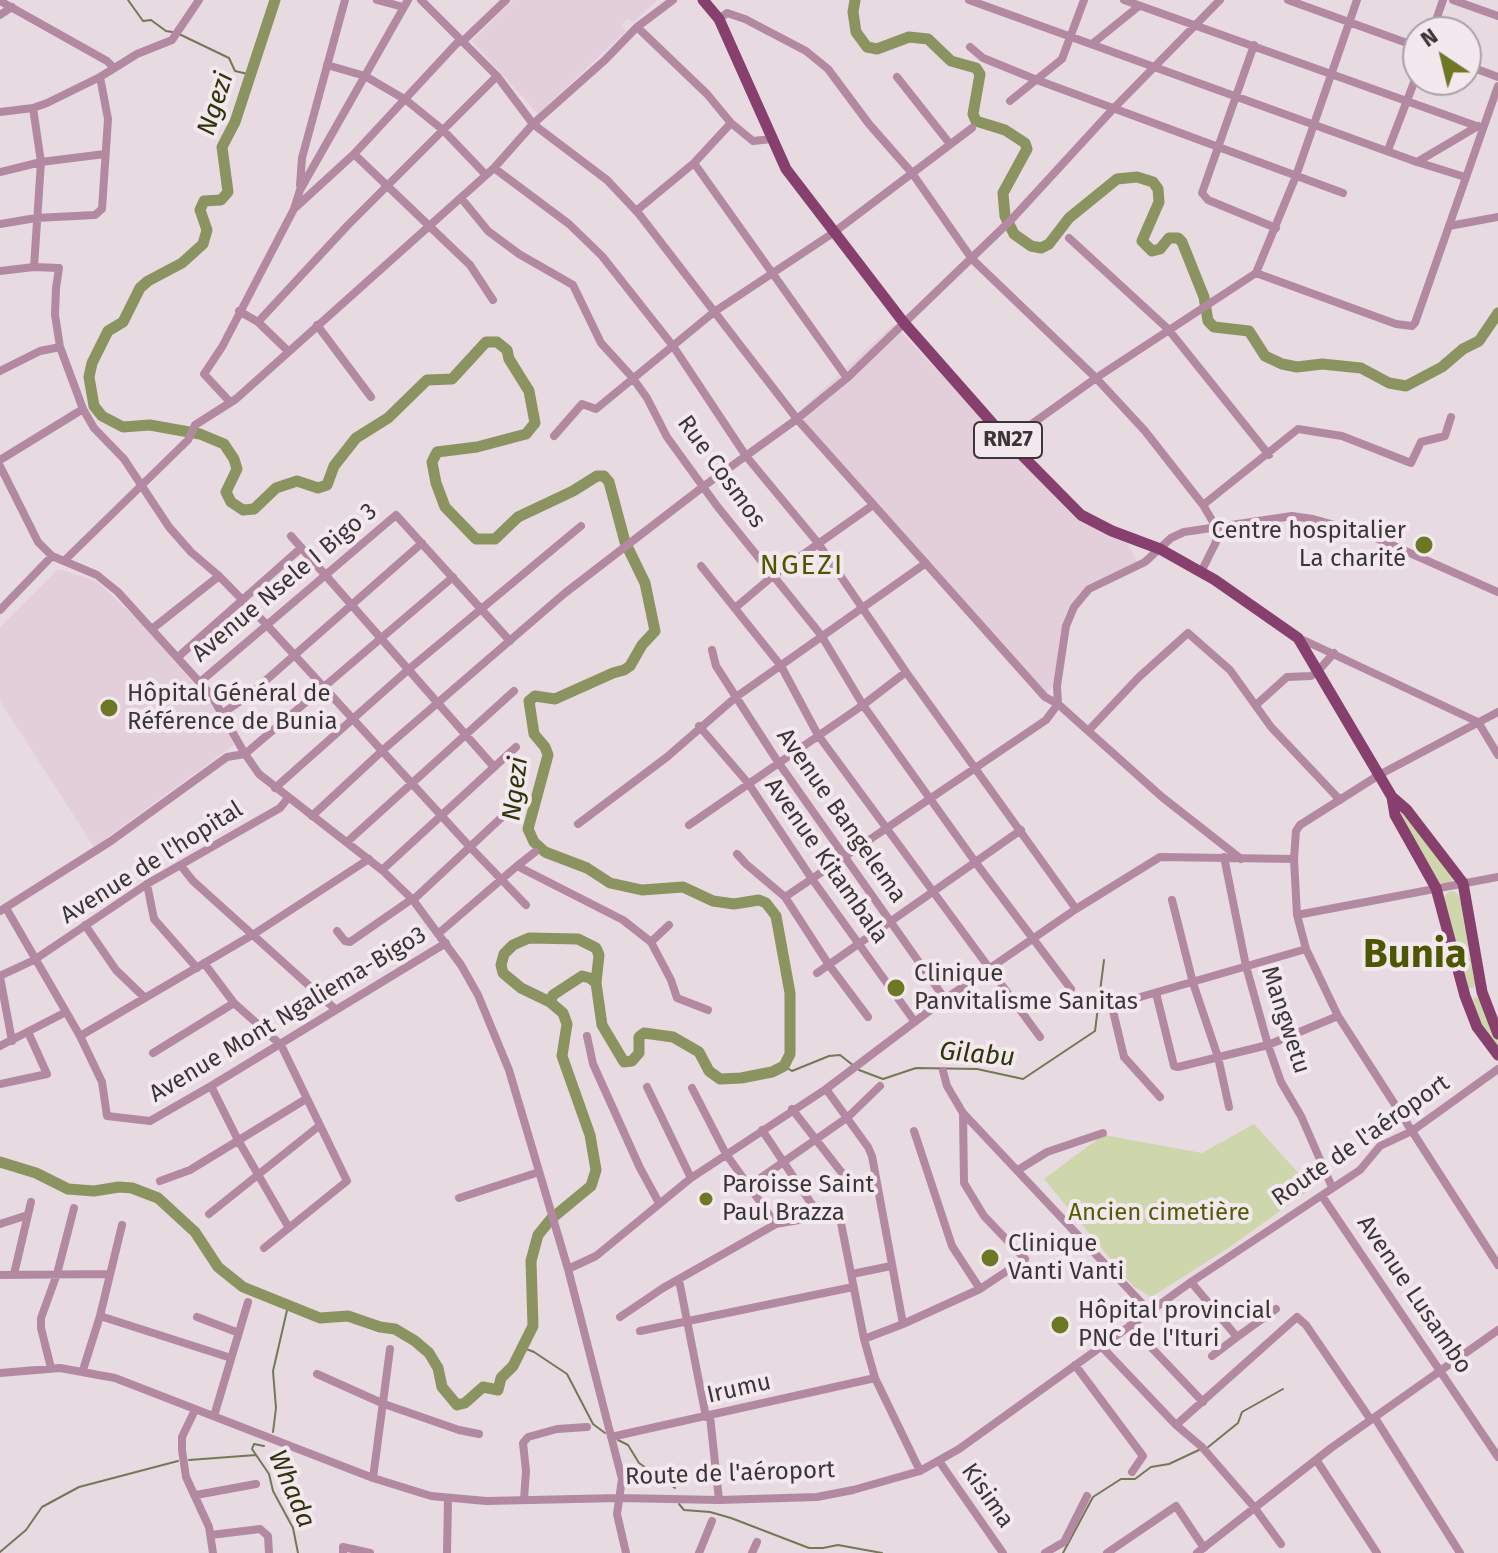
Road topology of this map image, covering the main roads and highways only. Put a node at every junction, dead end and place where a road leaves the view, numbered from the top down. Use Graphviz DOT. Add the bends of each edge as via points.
graph roads {
  1 [pos="703,0"];
  2 [pos="1392,797"];
  3 [pos="1482,992"];
  4 [pos="1465,996"];
  5 [pos="1498,1034"];
  6 [pos="1498,1055"];
  1 -- 2 [label="main road, RN27" via="719,19 786,169 904,323 1081,515 1201,572 1298,638"];
  2 -- 3 [label="main road, RN27" via="1463,883"];
  2 -- 4 [label="main road, RN27" via="1395,815 1436,888"];
  3 -- 4 [label="main road"];
  3 -- 5 [label="main road, RN27"];
  4 -- 6 [label="main road, RN27" via="1477,1027"];
}
